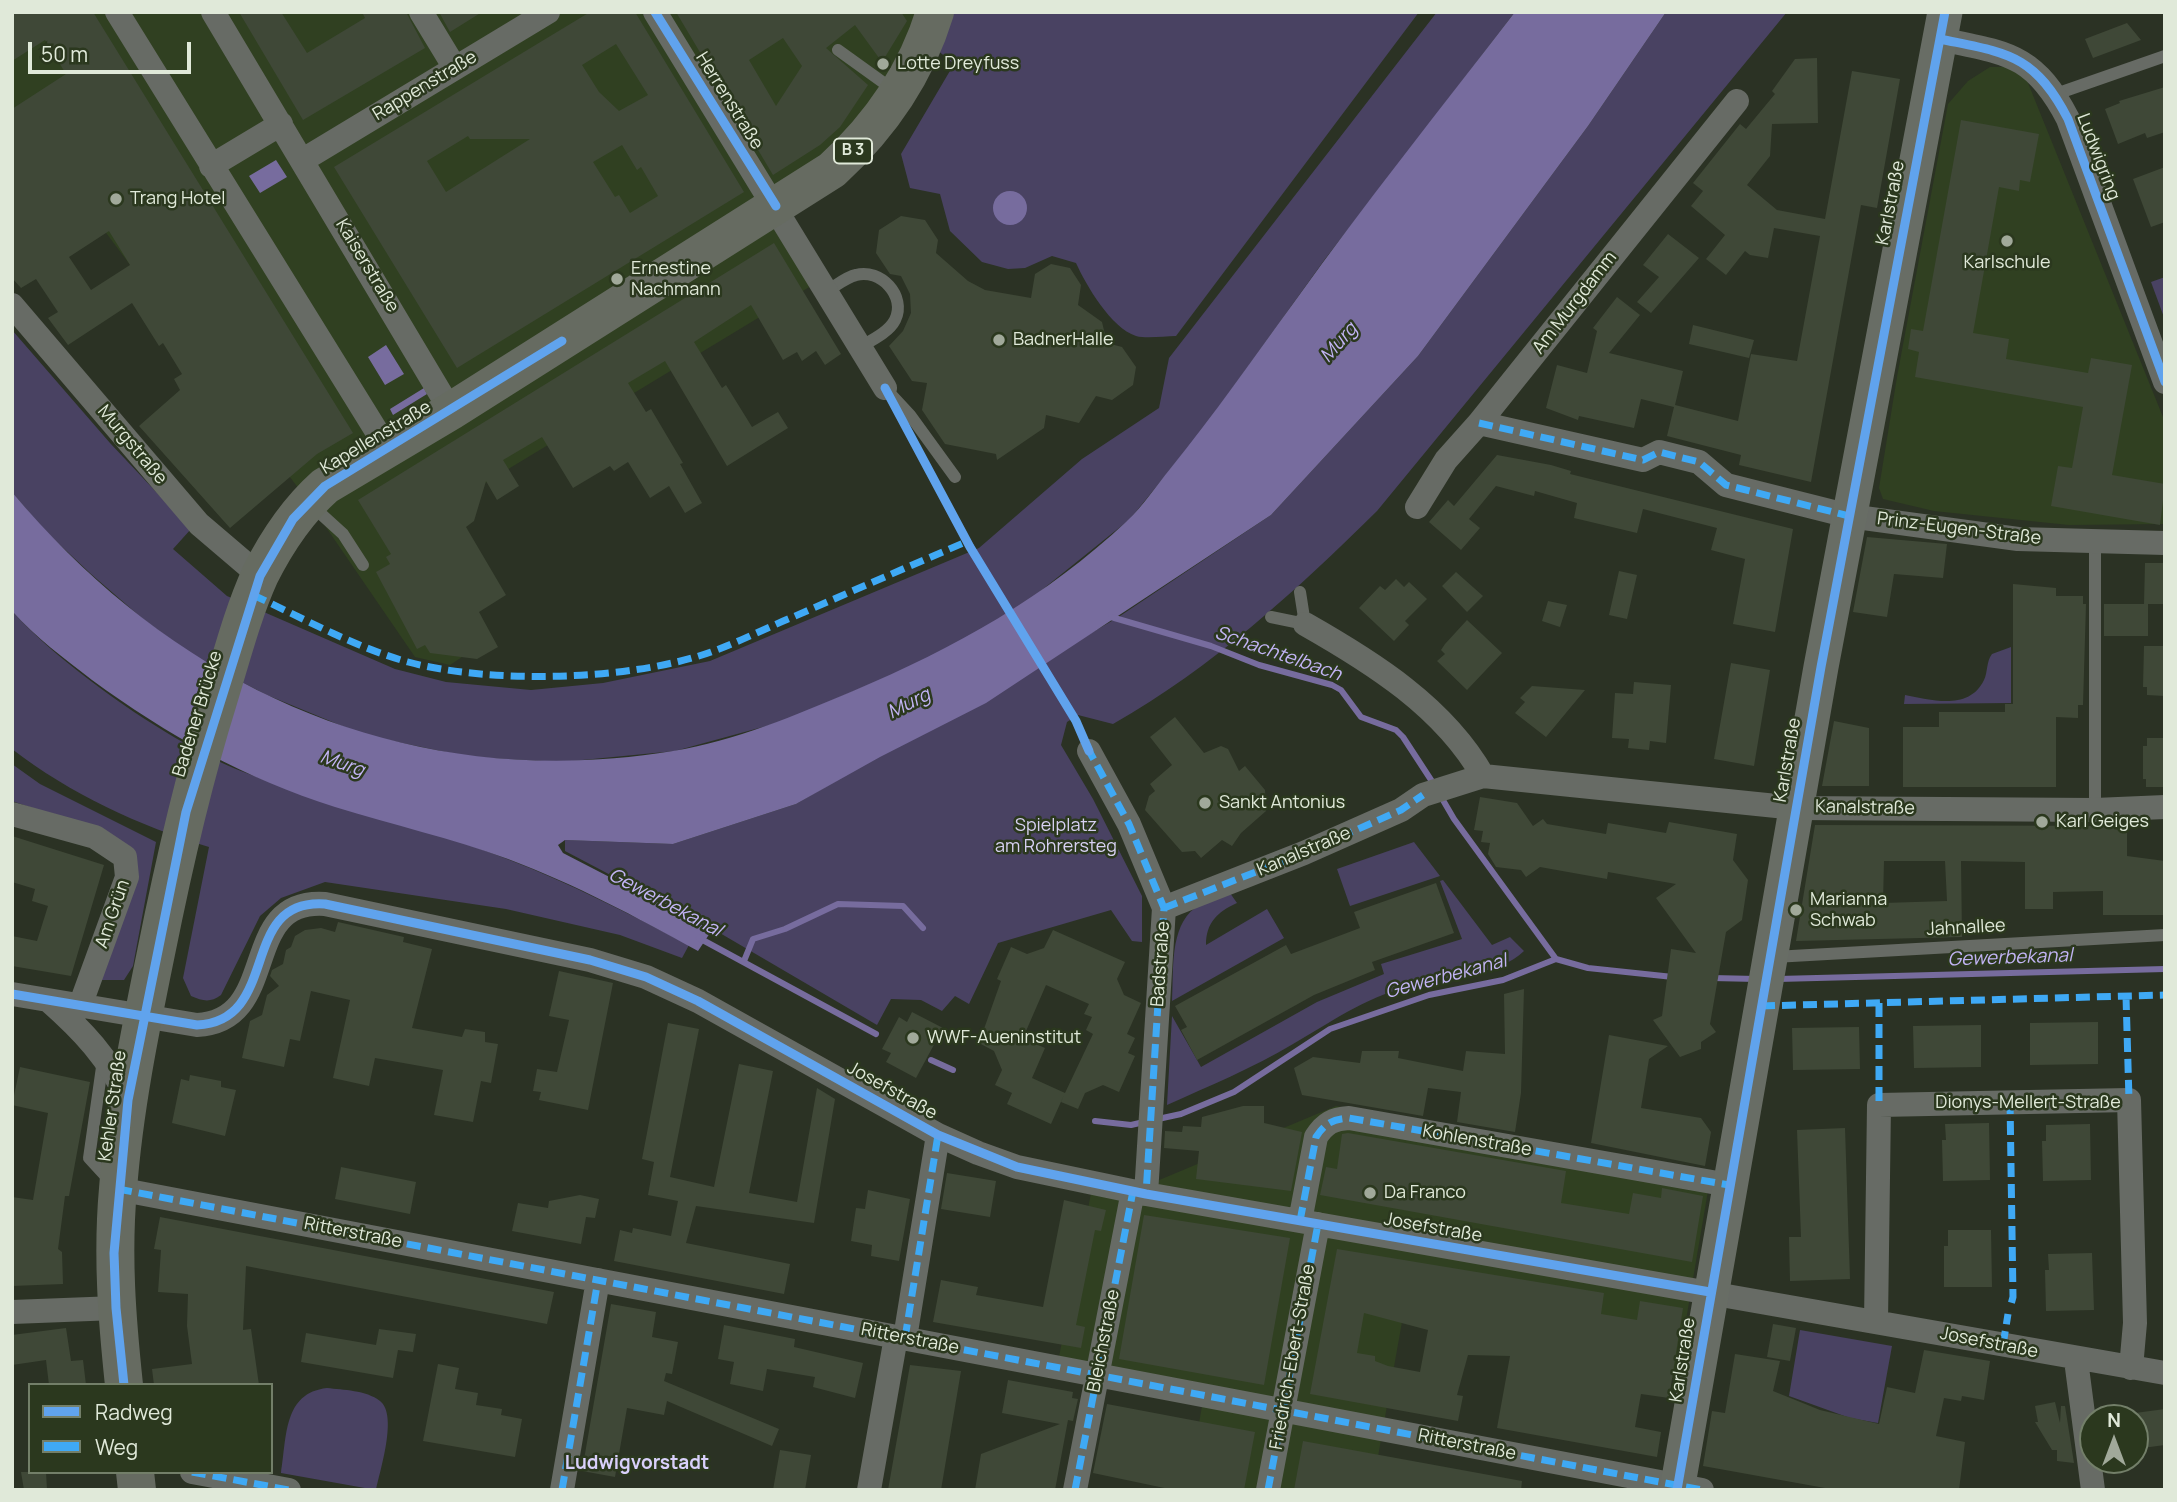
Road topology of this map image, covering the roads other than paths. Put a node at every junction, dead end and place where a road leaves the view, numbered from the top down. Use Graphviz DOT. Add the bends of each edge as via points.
graph roads {
  1 [pos="117,12"];
  2 [pos="214,12"];
  3 [pos="421,12"];
  4 [pos="548,12"];
  5 [pos="655,12"];
  6 [pos="927,18"];
  7 [pos="1942,25"];
  8 [pos="838,50"];
  9 [pos="2165,56"];
  10 [pos="455,68"];
  11 [pos="898,93"];
  12 [pos="2056,94"];
  13 [pos="1737,101"];
  14 [pos="281,124"];
  15 [pos="303,159"];
  16 [pos="211,166"];
  17 [pos="776,206"];
  18 [pos="827,291"];
  19 [pos="12,304"];
  20 [pos="860,347"];
  21 [pos="2165,382"];
  22 [pos="890,389"];
  23 [pos="451,411"];
  24 [pos="1479,423"];
  25 [pos="387,447"];
  26 [pos="955,477"];
  27 [pos="307,502"];
  28 [pos="1417,507"];
  29 [pos="1849,516"];
  30 [pos="2095,541"];
  31 [pos="2165,543"];
  32 [pos="363,565"];
  33 [pos="254,590"];
  34 [pos="1300,592"];
  35 [pos="1271,617"];
  36 [pos="1305,624"];
  37 [pos="1089,751"];
  38 [pos="1483,776"];
  39 [pos="2165,807"];
  40 [pos="1796,808"];
  41 [pos="2095,810"];
  42 [pos="12,814"];
  43 [pos="180,835"];
  44 [pos="1164,908"];
  45 [pos="2165,935"];
  46 [pos="1769,957"];
  47 [pos="12,994"];
  48 [pos="47,1000"];
  49 [pos="80,1006"];
  50 [pos="143,1016"];
  51 [pos="104,1056"];
  52 [pos="128,1100"];
  53 [pos="938,1135"];
  54 [pos="1729,1185"];
  55 [pos="118,1189"];
  56 [pos="1139,1193"];
  57 [pos="1309,1222"];
  58 [pos="598,1280"];
  59 [pos="1710,1292"];
  60 [pos="116,1308"];
  61 [pos="12,1312"];
  62 [pos="1876,1322"];
  63 [pos="900,1337"];
  64 [pos="2076,1360"];
  65 [pos="2131,1368"];
  66 [pos="2165,1373"];
  67 [pos="1097,1375"];
  68 [pos="124,1383"];
  69 [pos="1284,1410"];
  70 [pos="203,1474"];
  71 [pos="1686,1488"];
  72 [pos="289,1490"];
  73 [pos="562,1490"];
  74 [pos="869,1490"];
  75 [pos="1075,1490"];
  76 [pos="1268,1490"];
  77 [pos="2093,1490"];
  1 -- 16 [label="street"];
  2 -- 14 [label="street, Kaiserstraße"];
  3 -- 10 [label="street"];
  4 -- 10 [label="street, Rappenstraße"];
  5 -- 17 [label="street, Herrenstraße"];
  6 -- 11 [label="main road, Kapellenstraße / B 3"];
  7 -- 12 [label="street, Ludwigring" via="2011,54"];
  7 -- 29 [label="street, Karlstraße"];
  8 -- 11 [label="lane"];
  9 -- 12 [label="lane"];
  10 -- 15 [label="street, Rappenstraße"];
  11 -- 17 [label="main road, Kapellenstraße / B 3" via="851,153"];
  12 -- 21 [label="street, Ludwigring"];
  13 -- 24 [label="street, Am Murgdamm"];
  14 -- 15 [label="street, Kaiserstraße"];
  14 -- 16 [label="street"];
  15 -- 23 [label="street, Kaiserstraße"];
  16 -- 25 [label="street"];
  17 -- 18 [label="street"];
  17 -- 23 [label="main road, Kapellenstraße / B 3"];
  18 -- 20 [label="street"];
  18 -- 20 [label="lane" via="856,275 868,274 889,285 896,295 896,319"];
  19 -- 33 [label="street, Murgstraße"];
  20 -- 22 [label="street"];
  22 -- 26 [label="lane"];
  23 -- 25 [label="main road, Kapellenstraße / B 3"];
  24 -- 28 [label="street, Am Murgdamm" via="1446,460"];
  24 -- 29 [label="street, Prinz-Eugen-Straße" via="1643,460 1660,452 1686,458 1699,462 1726,485"];
  25 -- 27 [label="main road, Kapellenstraße / B 3"];
  27 -- 32 [label="lane" via="343,534"];
  27 -- 33 [label="main road, Kapellenstraße / B 3" via="279,540"];
  29 -- 30 [label="street, Prinz-Eugen-Straße" via="2018,539"];
  29 -- 40 [label="street, Karlstraße"];
  30 -- 31 [label="street, Prinz-Eugen-Straße"];
  30 -- 41 [label="lane"];
  33 -- 43 [label="main road, Badener Brücke / B 3"];
  34 -- 36 [label="lane"];
  35 -- 36 [label="lane"];
  36 -- 38 [label="street" via="1344,646 1442,721 1468,749"];
  37 -- 44 [label="street, Badstraße" via="1129,824"];
  38 -- 40 [label="street, Kanalstraße"];
  38 -- 44 [label="street, Kanalstraße" via="1423,795 1353,832"];
  39 -- 41 [label="street, Kanalstraße"];
  40 -- 41 [label="street, Kanalstraße"];
  40 -- 46 [label="street, Karlstraße"];
  42 -- 49 [label="street, Am Grün" via="95,837 125,857 127,877"];
  43 -- 50 [label="main road, Kehler Straße / B 3"];
  44 -- 56 [label="street, Badstraße" via="1152,1103"];
  45 -- 46 [label="lane, Jahnallee"];
  46 -- 54 [label="street, Karlstraße"];
  47 -- 48 [label="street, Josefstraße"];
  48 -- 49 [label="street, Josefstraße"];
  48 -- 51 [label="street" via="85,1031"];
  49 -- 50 [label="street, Josefstraße"];
  50 -- 52 [label="main road, Kehler Straße / B 3"];
  50 -- 53 [label="street, Josefstraße" via="197,1025 230,1017 250,989 276,921 298,906 324,904 646,977 698,1001"];
  51 -- 52 [label="street"];
  51 -- 55 [label="lane" via="89,1158"];
  52 -- 55 [label="main road, Kehler Straße / B 3"];
  53 -- 56 [label="street, Josefstraße" via="1017,1167"];
  53 -- 63 [label="street"];
  54 -- 57 [label="street, Kohlenstraße" via="1335,1119 1316,1137"];
  54 -- 59 [label="street, Karlstraße"];
  55 -- 58 [label="street, Ritterstraße"];
  55 -- 60 [label="main road, Kehler Straße / B 3"];
  56 -- 57 [label="street, Josefstraße"];
  56 -- 67 [label="street, Bleichstraße"];
  57 -- 59 [label="street, Josefstraße"];
  57 -- 69 [label="street, Friedrich-Ebert-Straße"];
  58 -- 63 [label="street, Ritterstraße"];
  58 -- 73 [label="street"];
  59 -- 62 [label="street, Josefstraße"];
  59 -- 71 [label="street, Karlstraße"];
  60 -- 61 [label="street"];
  60 -- 68 [label="main road, Kehler Straße / B 3"];
  62 -- 64 [label="street, Josefstraße"];
  62 -- 65 [label="street, Dionys-Mellert-Straße" via="1879,1105 2129,1100 2135,1324"];
  63 -- 67 [label="street, Ritterstraße"];
  63 -- 74 [label="street"];
  64 -- 65 [label="street, Josefstraße"];
  64 -- 77 [label="street"];
  65 -- 66 [label="street, Josefstraße"];
  67 -- 69 [label="street, Ritterstraße"];
  67 -- 75 [label="street, Bleichstraße"];
  69 -- 71 [label="street, Ritterstraße"];
  69 -- 76 [label="street, Friedrich-Ebert-Straße"];
  70 -- 72 [label="street"];
}
